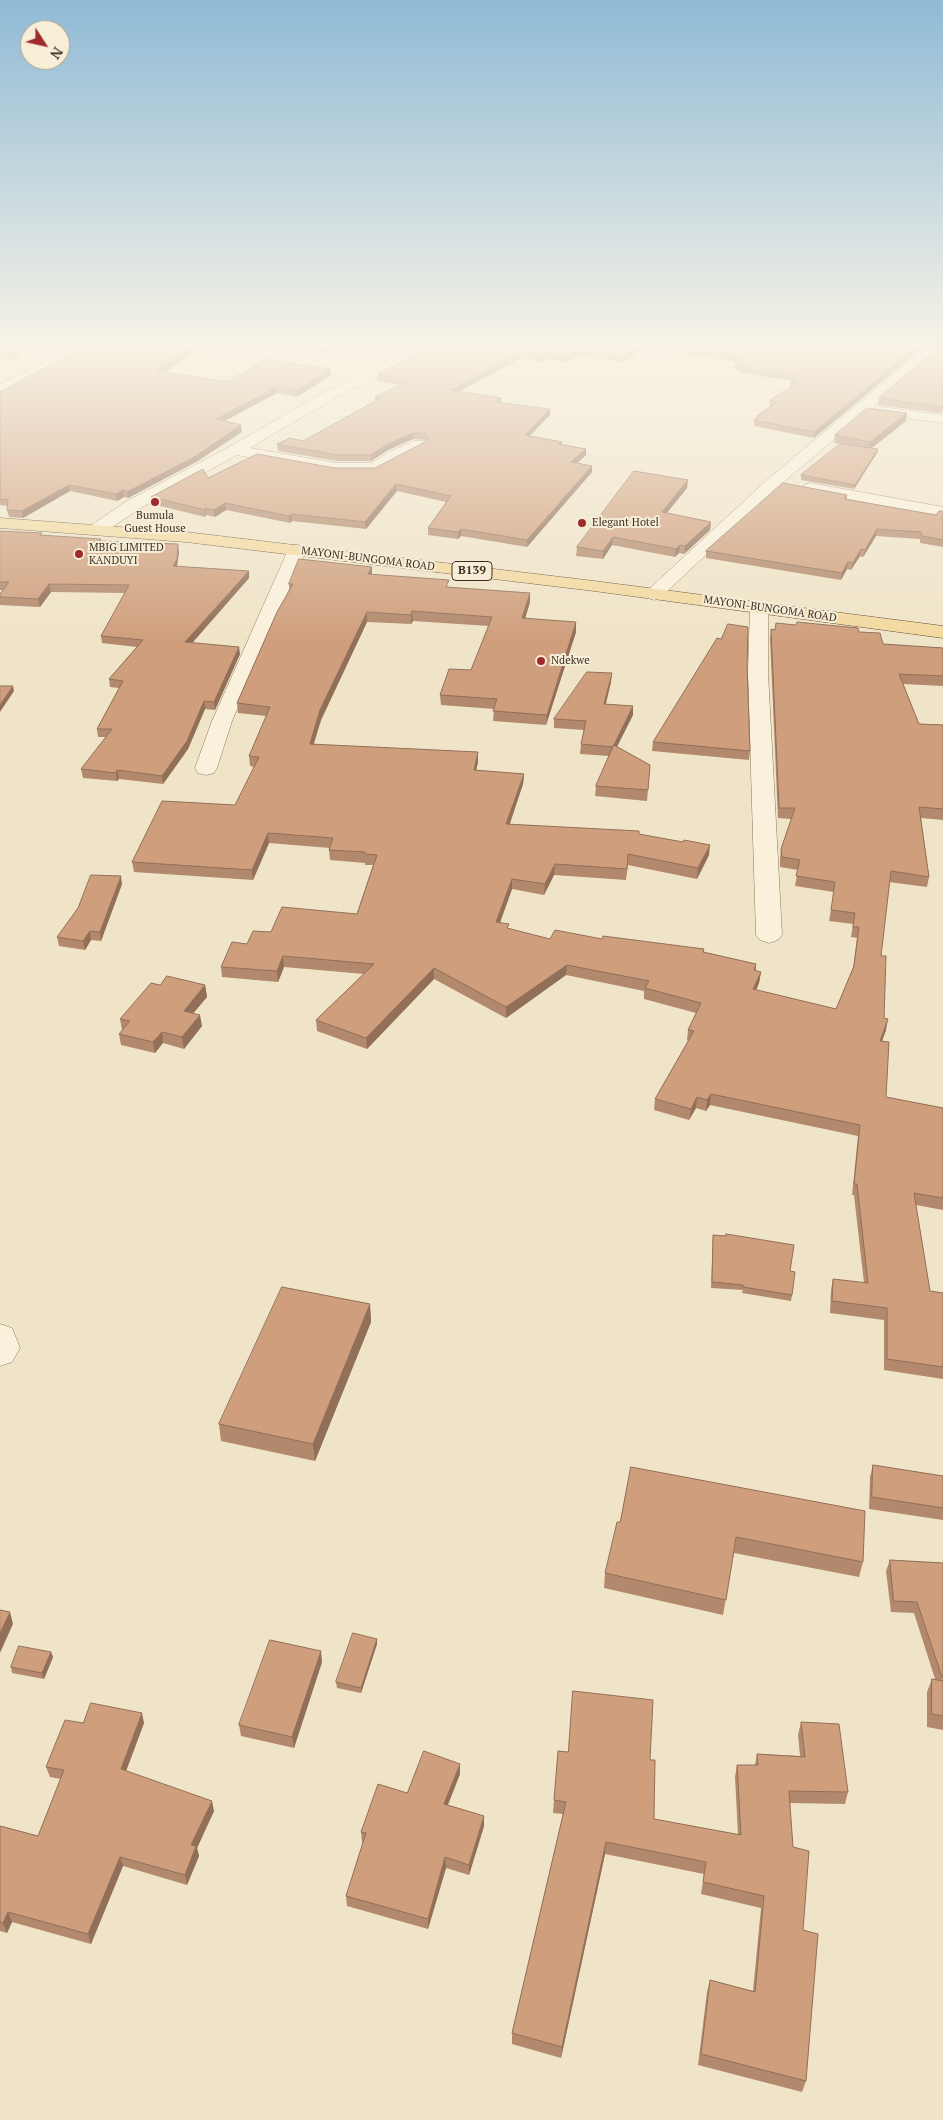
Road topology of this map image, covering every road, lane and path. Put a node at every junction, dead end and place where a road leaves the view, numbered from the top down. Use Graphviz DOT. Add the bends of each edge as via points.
graph roads {
  1 [pos="249,442"];
  2 [pos="823,442"];
  3 [pos="419,444"];
  4 [pos="235,450"];
  5 [pos="774,482"];
  6 [pos="943,512"];
  7 [pos="0,523"];
  8 [pos="96,530"];
  9 [pos="297,550"];
  10 [pos="654,594"];
  11 [pos="759,608"];
  12 [pos="943,632"];
  13 [pos="206,768"];
  14 [pos="769,935"];
  15 [pos="0,1337"];
  16 [pos="0,1353"];
  1 -- 4 [label="street"];
  2 -- 5 [label="street"];
  3 -- 4 [label="street" via="375,468 360,469 336,468"];
  4 -- 8 [label="street" via="133,505"];
  5 -- 6 [label="street"];
  5 -- 10 [label="street"];
  7 -- 8 [label="main road, MAYONI-BUNGOMA ROAD / B139"];
  8 -- 9 [label="main road, MAYONI-BUNGOMA ROAD / B139"];
  9 -- 10 [label="main road, MAYONI-BUNGOMA ROAD / B139"];
  9 -- 13 [label="street" via="222,721"];
  10 -- 11 [label="main road, MAYONI-BUNGOMA ROAD / B139"];
  11 -- 12 [label="main road, MAYONI-BUNGOMA ROAD / B139"];
  11 -- 14 [label="street" via="758,673"];
  15 -- 16 [label="street" via="3,1348"];
}
